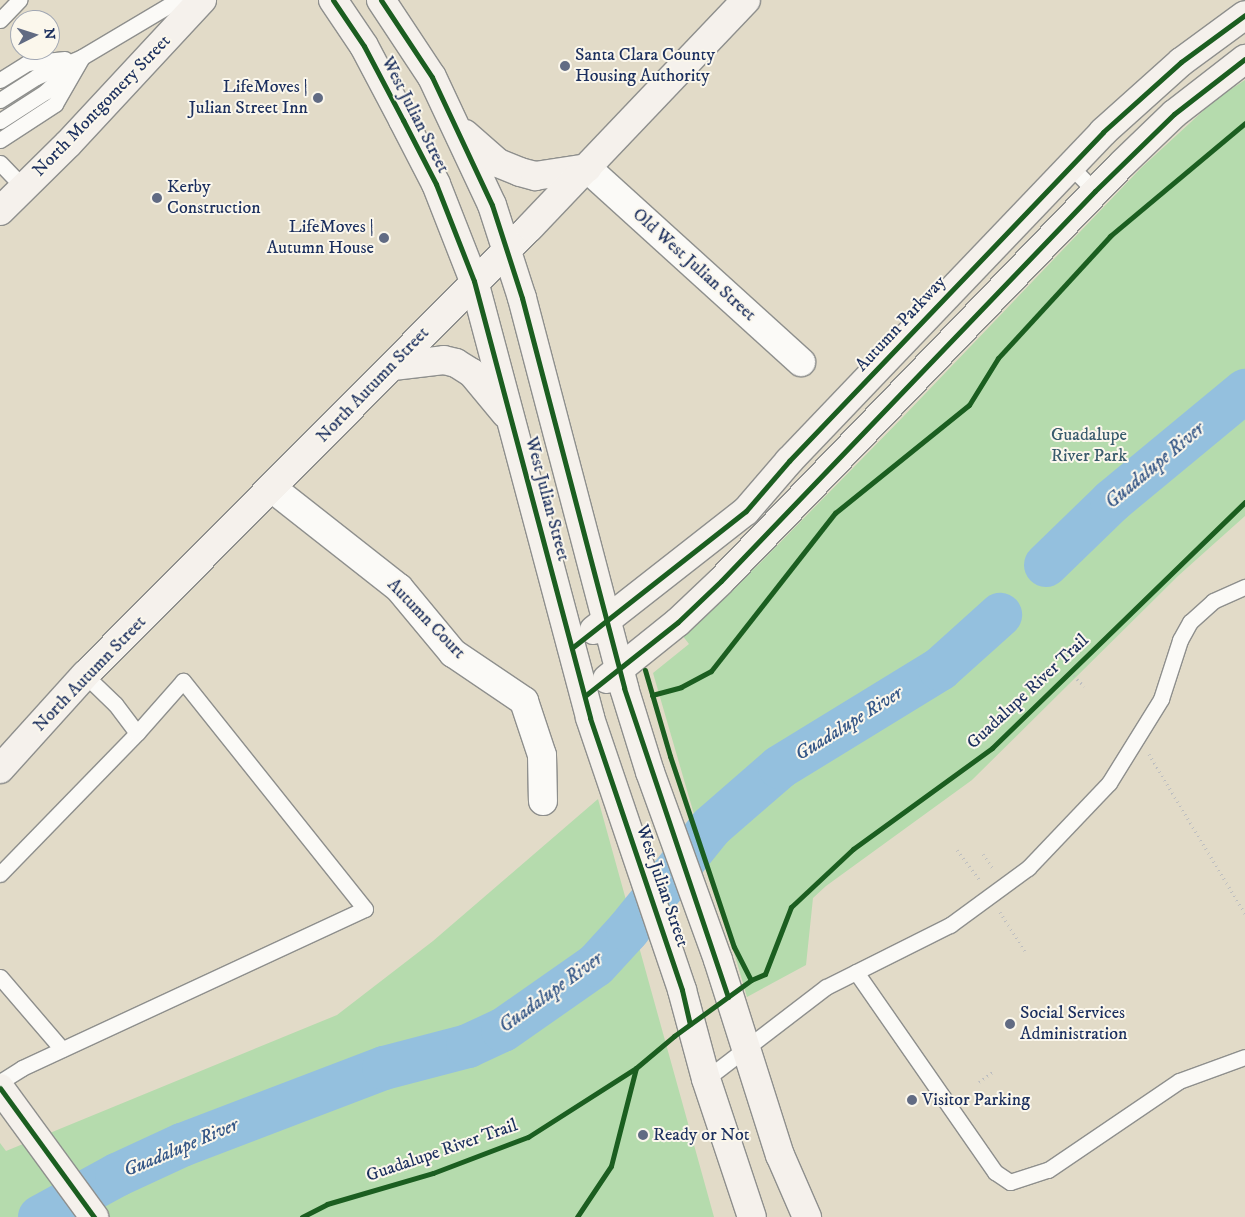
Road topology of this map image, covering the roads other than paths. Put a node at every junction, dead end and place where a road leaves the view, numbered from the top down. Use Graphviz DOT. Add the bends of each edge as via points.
graph roads {
  1 [pos="19,0"];
  2 [pos="178,0"];
  3 [pos="202,0"];
  4 [pos="333,0"];
  5 [pos="381,0"];
  6 [pos="744,0"];
  7 [pos="1245,15"];
  8 [pos="0,20"];
  9 [pos="82,57"];
  10 [pos="1245,59"];
  11 [pos="0,80"];
  12 [pos="0,100"];
  13 [pos="0,121"];
  14 [pos="457,127"];
  15 [pos="0,140"];
  16 [pos="0,163"];
  17 [pos="1070,166"];
  18 [pos="587,168"];
  19 [pos="23,187"];
  20 [pos="1095,191"];
  21 [pos="0,211"];
  22 [pos="507,250"];
  23 [pos="474,281"];
  24 [pos="800,362"];
  25 [pos="393,366"];
  26 [pos="512,421"];
  27 [pos="273,489"];
  28 [pos="1245,587"];
  29 [pos="607,620"];
  30 [pos="573,647"];
  31 [pos="620,668"];
  32 [pos="85,675"];
  33 [pos="586,695"];
  34 [pos="137,733"];
  35 [pos="0,769"];
  36 [pos="543,801"];
  37 [pos="0,874"];
  38 [pos="856,972"];
  39 [pos="0,977"];
  40 [pos="745,1048"];
  41 [pos="62,1049"];
  42 [pos="1245,1057"];
  43 [pos="706,1079"];
  44 [pos="0,1082"];
  45 [pos="0,1088"];
  46 [pos="94,1217"];
  47 [pos="752,1217"];
  48 [pos="807,1217"];
  1 -- 8 [label="lane"];
  2 -- 9 [label="lane"];
  3 -- 19 [label="main road, North Montgomery Street" via="68,144"];
  4 -- 23 [label="main road, West Julian Street" via="364,46 436,184"];
  5 -- 14 [label="main road, West Julian Street" via="432,78"];
  6 -- 18 [label="main road, North Autumn Street"];
  7 -- 17 [label="main road, Autumn Parkway" via="1181,62"];
  9 -- 11 [label="lane" via="27,63"];
  9 -- 12 [label="lane" via="36,76"];
  9 -- 13 [label="lane" via="45,92"];
  9 -- 15 [label="lane" via="55,104"];
  10 -- 20 [label="main road" via="1174,114"];
  14 -- 18 [label="main road" via="498,163 520,172 535,176"];
  14 -- 22 [label="main road, West Julian Street" via="492,205"];
  16 -- 19 [label="lane"];
  17 -- 20 [label="lane"];
  17 -- 29 [label="main road, Autumn Parkway" via="789,461 746,511"];
  18 -- 22 [label="main road, North Autumn Street"];
  18 -- 24 [label="street, Old West Julian Street"];
  19 -- 21 [label="main road, North Montgomery Street"];
  20 -- 31 [label="main road" via="728,575 678,622"];
  22 -- 23 [label="main road, North Autumn Street"];
  22 -- 29 [label="main road, West Julian Street"];
  23 -- 25 [label="main road, North Autumn Street"];
  23 -- 26 [label="main road, West Julian Street"];
  25 -- 26 [label="main road" via="444,360 456,363 472,372"];
  25 -- 27 [label="main road, North Autumn Street"];
  26 -- 30 [label="main road, West Julian Street"];
  27 -- 32 [label="main road, North Autumn Street"];
  27 -- 36 [label="street, Autumn Court" via="399,588 453,653 524,701 542,755"];
  28 -- 38 [label="lane" via="1213,602 1190,622 1180,640 1161,700 1109,783 1028,868 950,925"];
  29 -- 30 [label="main road, Autumn Parkway"];
  29 -- 31 [label="main road, West Julian Street"];
  30 -- 33 [label="main road, West Julian Street"];
  31 -- 33 [label="main road"];
  31 -- 40 [label="main road, West Julian Street" via="650,772 718,960"];
  32 -- 34 [label="lane" via="115,704"];
  32 -- 35 [label="main road, North Autumn Street"];
  33 -- 43 [label="main road, West Julian Street" via="590,718 682,990"];
  34 -- 37 [label="lane"];
  34 -- 41 [label="lane" via="183,681 365,909"];
  38 -- 40 [label="lane" via="826,987"];
  38 -- 42 [label="lane" via="995,1172 1010,1182 1048,1170 1179,1081"];
  39 -- 41 [label="lane"];
  40 -- 43 [label="lane"];
  40 -- 48 [label="main road, West Julian Street" via="780,1156"];
  41 -- 44 [label="lane"];
  43 -- 47 [label="main road, West Julian Street"];
  45 -- 46 [label="main road"];
}
